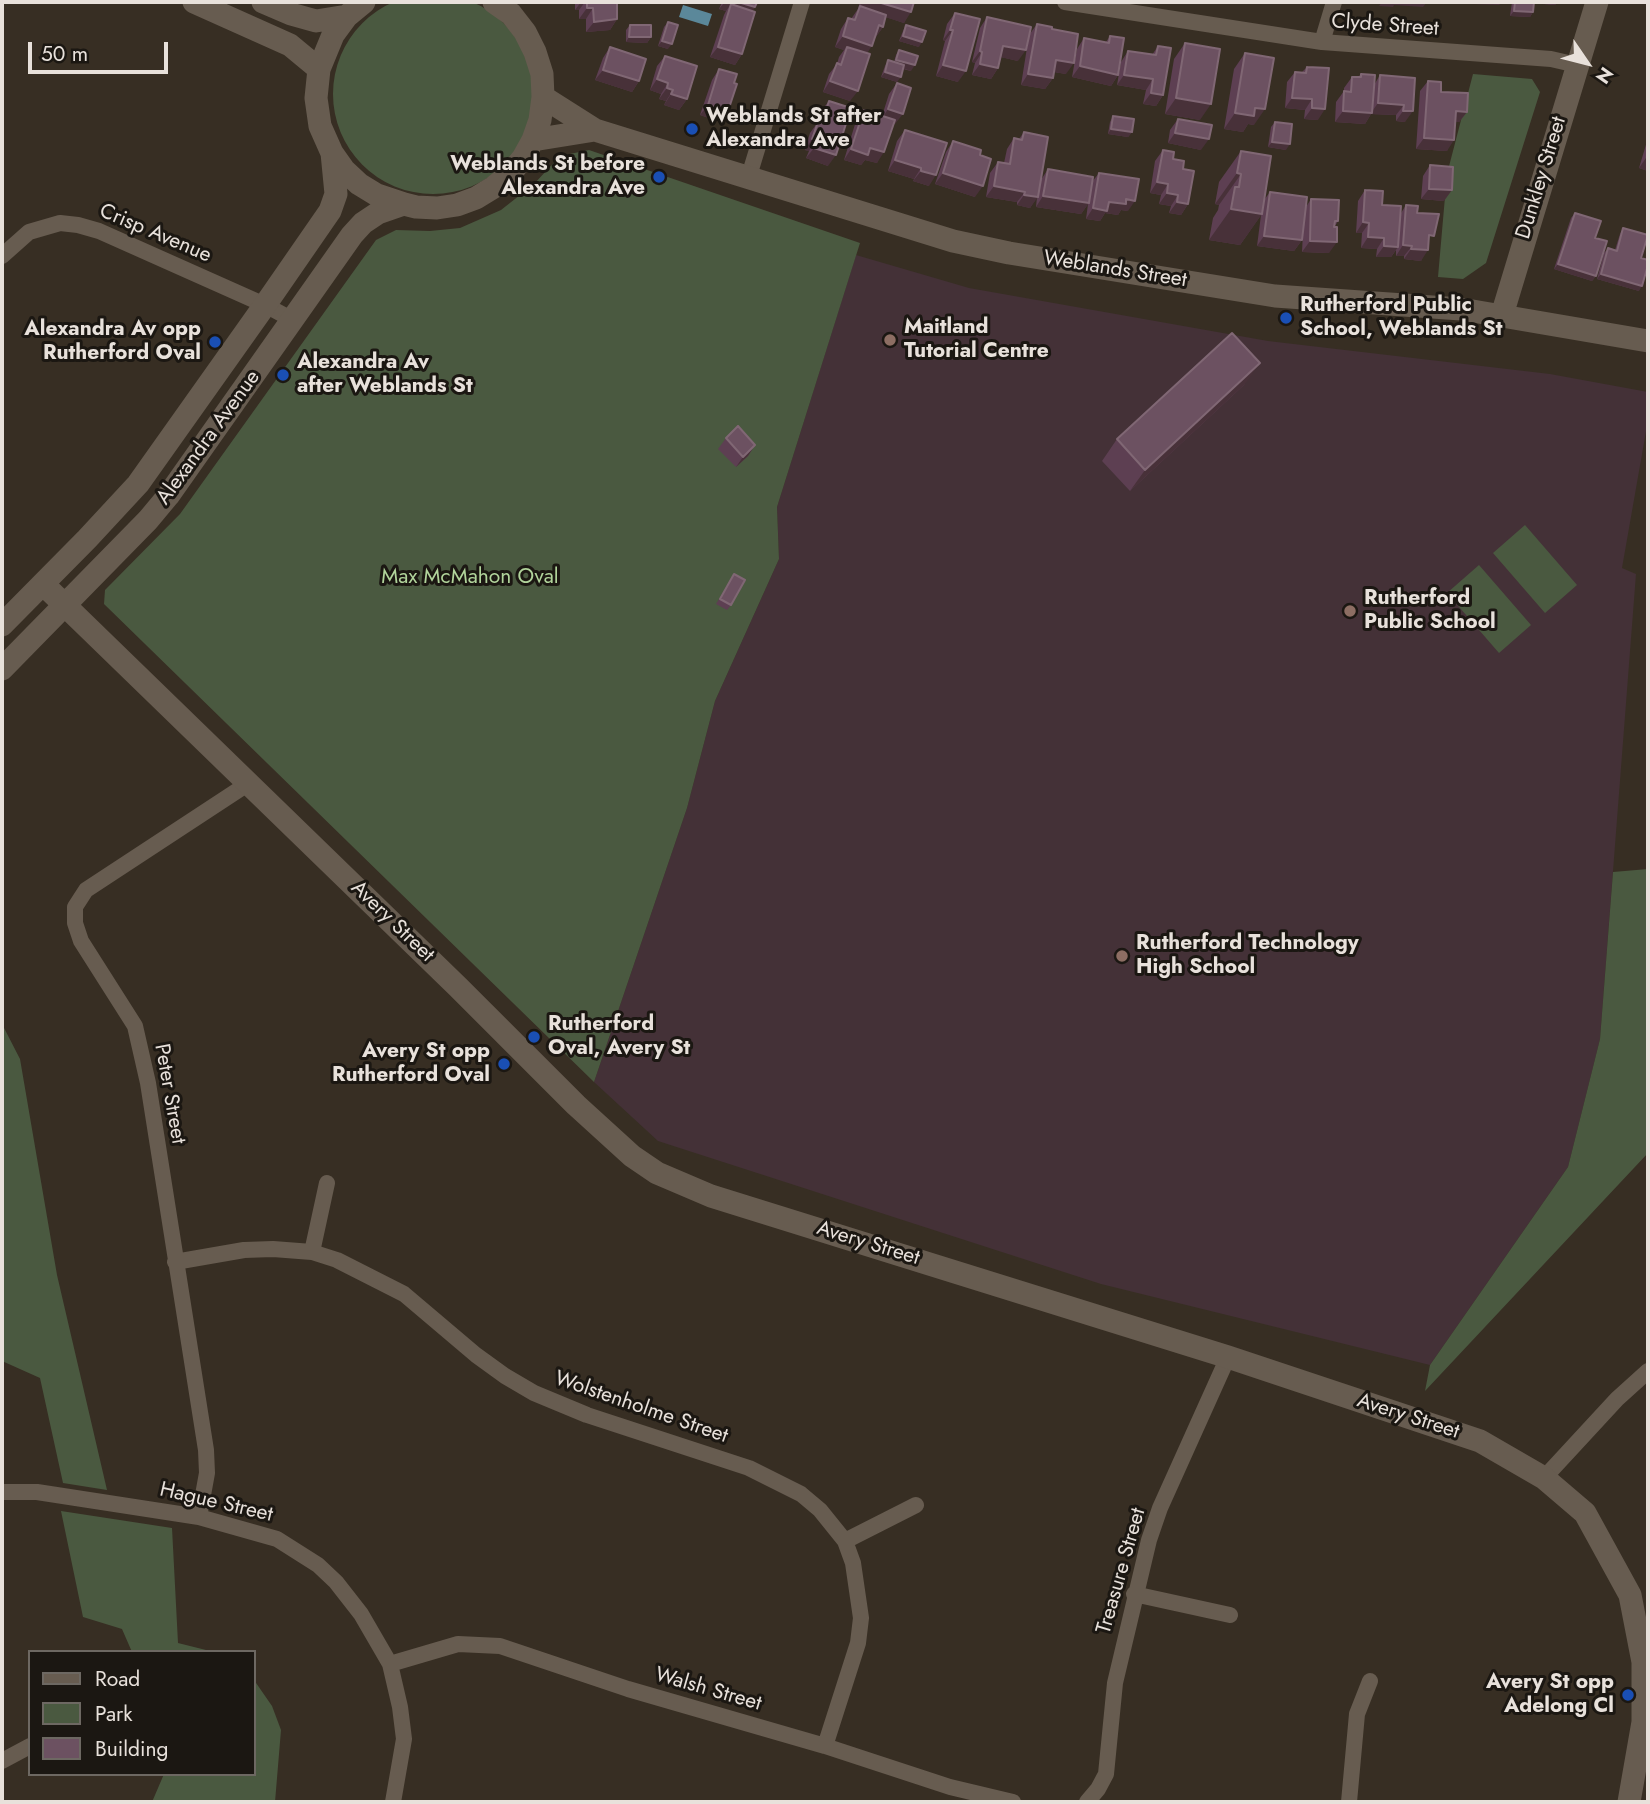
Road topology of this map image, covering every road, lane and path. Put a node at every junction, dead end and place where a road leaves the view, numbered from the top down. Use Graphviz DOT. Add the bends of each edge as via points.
graph roads {
  1 [pos="263,2"];
  2 [pos="802,2"];
  3 [pos="1068,2"];
  4 [pos="1334,2"];
  5 [pos="1597,2"];
  6 [pos="203,4"];
  7 [pos="505,6"];
  8 [pos="355,9"];
  9 [pos="1322,42"];
  10 [pos="1577,65"];
  11 [pos="319,69"];
  12 [pos="543,97"];
  13 [pos="595,130"];
  14 [pos="533,140"];
  15 [pos="332,153"];
  16 [pos="749,177"];
  17 [pos="404,204"];
  18 [pos="2,256"];
  19 [pos="265,305"];
  20 [pos="1502,315"];
  21 [pos="293,320"];
  22 [pos="1648,341"];
  23 [pos="43,583"];
  24 [pos="66,606"];
  25 [pos="2,625"];
  26 [pos="2,669"];
  27 [pos="249,783"];
  28 [pos="327,1182"];
  29 [pos="312,1252"];
  30 [pos="175,1262"];
  31 [pos="1228,1357"];
  32 [pos="1648,1371"];
  33 [pos="1544,1478"];
  34 [pos="2,1492"];
  35 [pos="916,1505"];
  36 [pos="200,1517"];
  37 [pos="845,1541"];
  38 [pos="1134,1594"];
  39 [pos="1230,1615"];
  40 [pos="390,1664"];
  41 [pos="1370,1681"];
  42 [pos="825,1746"];
  43 [pos="28,1747"];
  44 [pos="2,1761"];
  45 [pos="393,1802"];
  46 [pos="1013,1802"];
  47 [pos="1087,1802"];
  48 [pos="1349,1802"];
  49 [pos="1629,1802"];
  1 -- 8 [label="street" via="316,21"];
  2 -- 16 [label="street"];
  3 -- 9 [label="street, Clyde Street"];
  4 -- 9 [label="street"];
  5 -- 10 [label="street, Dunkley Street"];
  6 -- 11 [label="street" via="290,45"];
  7 -- 12 [label="street" via="536,52"];
  8 -- 11 [label="street" via="333,35"];
  9 -- 10 [label="street, Clyde Street" via="1551,59"];
  10 -- 20 [label="street, Dunkley Street"];
  11 -- 15 [label="street" via="320,127"];
  12 -- 13 [label="street, Weblands Street"];
  12 -- 14 [label="street"];
  13 -- 14 [label="street, Weblands Street"];
  13 -- 16 [label="street, Weblands Street"];
  14 -- 17 [label="street" via="510,174 477,198 436,208"];
  15 -- 17 [label="street" via="359,184"];
  15 -- 19 [label="street, Alexandra Avenue" via="336,194 330,211"];
  16 -- 20 [label="street, Weblands Street" via="898,225 1009,253 1296,299"];
  17 -- 21 [label="street, Alexandra Avenue" via="363,223"];
  18 -- 19 [label="street, Crisp Avenue" via="29,232 60,223 78,225"];
  19 -- 21 [label="street, Crisp Avenue"];
  19 -- 23 [label="street, Alexandra Avenue" via="138,484"];
  20 -- 22 [label="street, Weblands Street"];
  21 -- 24 [label="street, Alexandra Avenue" via="168,496"];
  23 -- 24 [label="street, Avery Street"];
  23 -- 25 [label="street, Alexandra Avenue"];
  24 -- 26 [label="street, Alexandra Avenue"];
  24 -- 27 [label="street, Avery Street"];
  27 -- 30 [label="street, Peter Street" via="86,891 75,906 81,941 135,1026"];
  27 -- 31 [label="street, Avery Street" via="576,1105 632,1156 657,1172 711,1196"];
  28 -- 29 [label="street"];
  29 -- 30 [label="street, Wolstenholme Street" via="244,1250"];
  29 -- 37 [label="street, Wolstenholme Street" via="404,1294 476,1355 534,1393 749,1468 801,1494"];
  30 -- 36 [label="street, Peter Street" via="206,1450"];
  31 -- 33 [label="street, Avery Street" via="1480,1441"];
  31 -- 38 [label="street, Treasure Street" via="1160,1508"];
  32 -- 33 [label="street"];
  33 -- 49 [label="street, Avery Street" via="1585,1513 1630,1595 1643,1662 1643,1722"];
  34 -- 36 [label="street, Hague Street" via="37,1492"];
  35 -- 37 [label="street"];
  36 -- 40 [label="street, Hague Street" via="276,1539 318,1565 361,1614"];
  37 -- 42 [label="street, Wolstenholme Street" via="861,1618 858,1643"];
  38 -- 39 [label="street"];
  38 -- 47 [label="street, Treasure Street" via="1115,1683 1106,1774"];
  40 -- 42 [label="street, Walsh Street" via="458,1644 500,1646"];
  40 -- 45 [label="street, Hague Street" via="404,1739"];
  41 -- 48 [label="street" via="1357,1714"];
  42 -- 46 [label="street, Walsh Street" via="950,1787"];
  43 -- 44 [label="street"];
}
